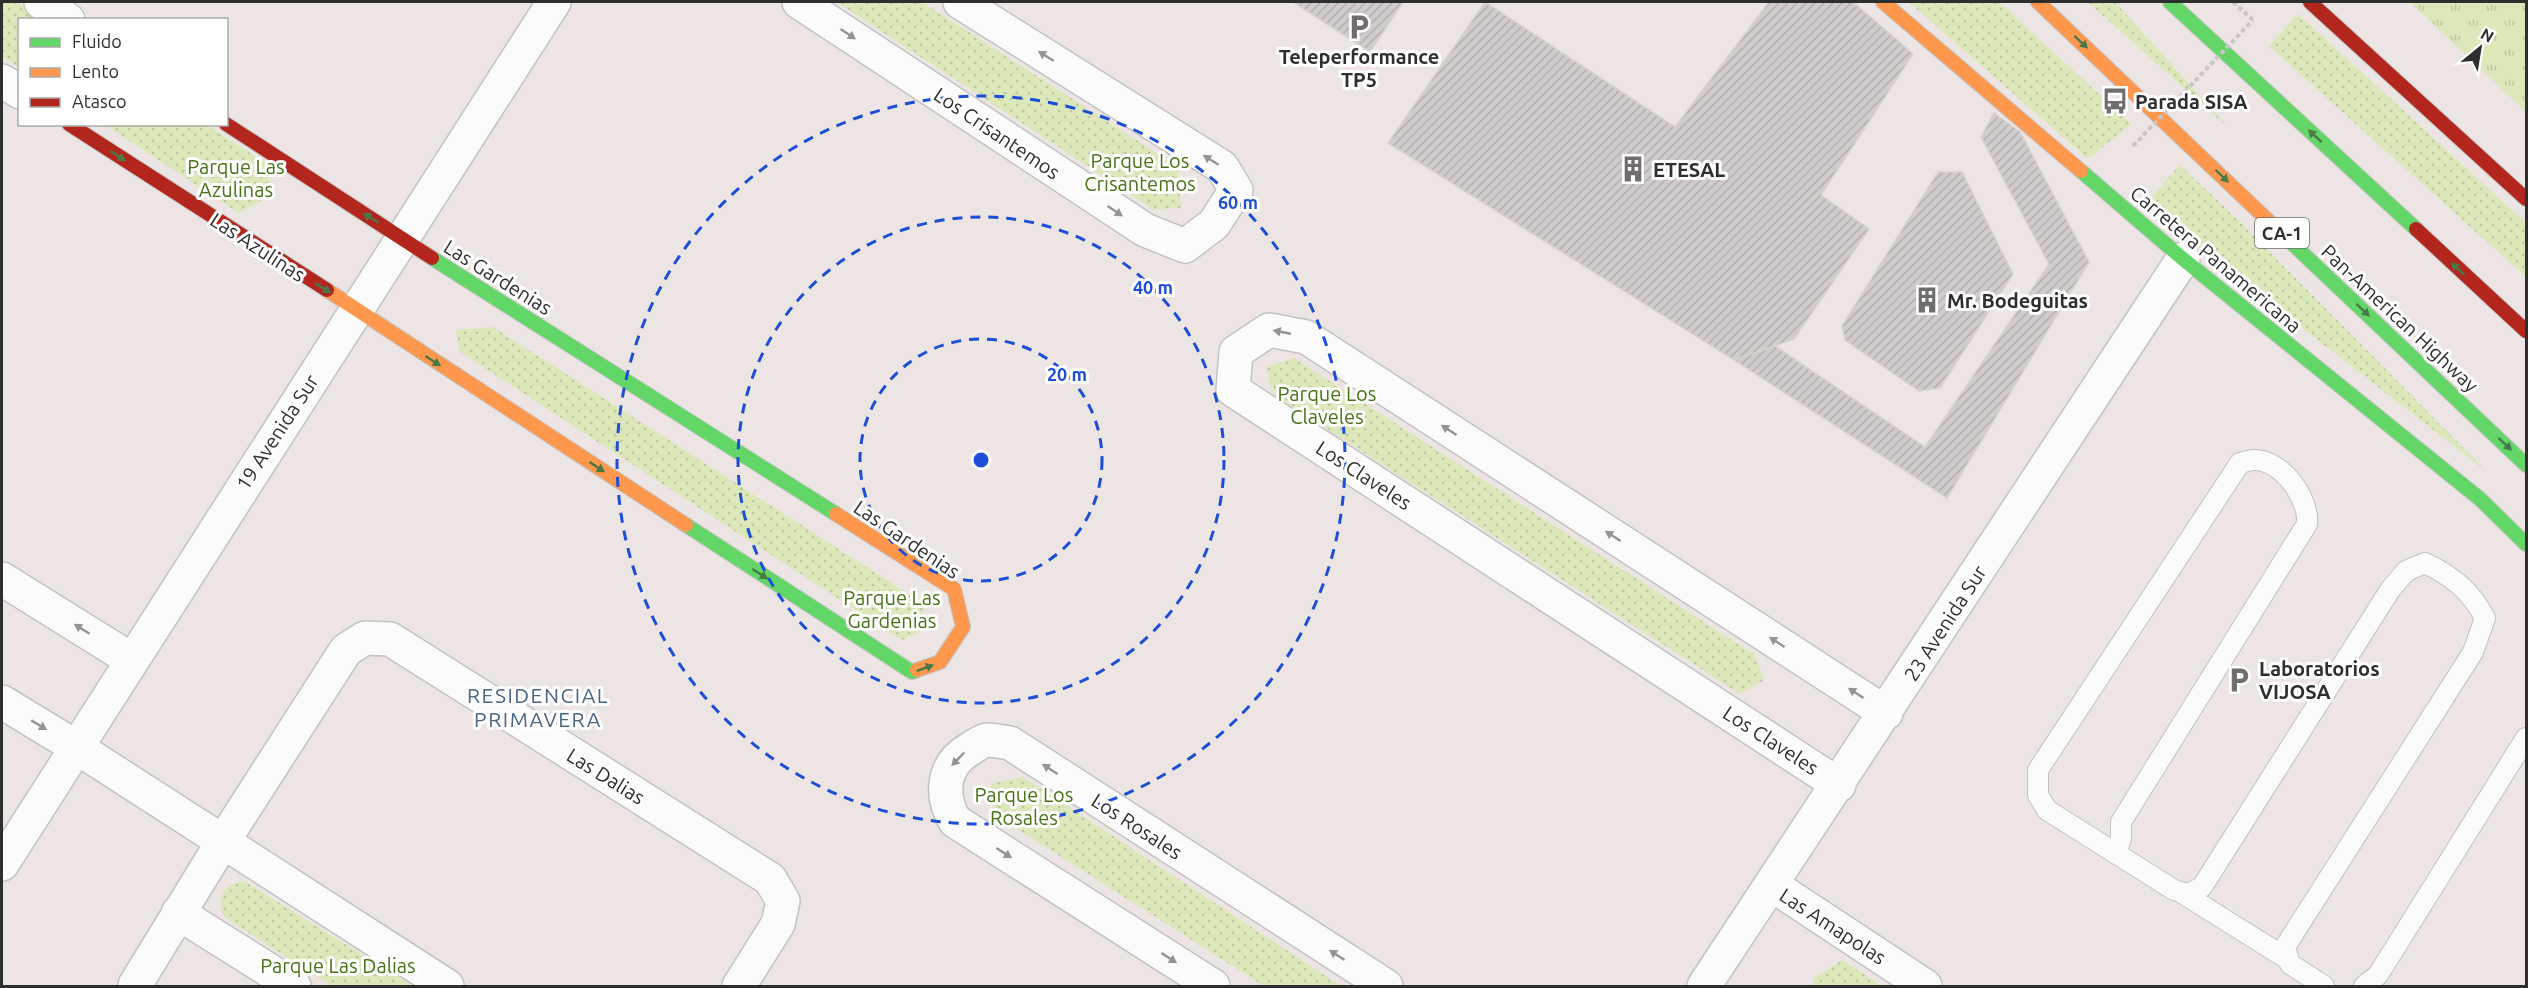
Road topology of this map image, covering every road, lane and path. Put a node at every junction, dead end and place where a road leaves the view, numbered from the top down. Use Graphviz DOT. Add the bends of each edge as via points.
graph roads {
  1 [pos="41,2"];
  2 [pos="554,2"];
  3 [pos="799,2"];
  4 [pos="960,2"];
  5 [pos="1883,2"];
  6 [pos="2038,2"];
  7 [pos="2170,2"];
  8 [pos="2233,2"];
  9 [pos="2310,2"];
  10 [pos="65,18"];
  11 [pos="2,81"];
  12 [pos="18,91"];
  13 [pos="228,125"];
  14 [pos="72,126"];
  15 [pos="2133,146"];
  16 [pos="2526,199"];
  17 [pos="403,237"];
  18 [pos="2183,259"];
  19 [pos="357,309"];
  20 [pos="2526,333"];
  21 [pos="2526,465"];
  22 [pos="2526,544"];
  23 [pos="2,579"];
  24 [pos="132,660"];
  25 [pos="2,702"];
  26 [pos="1886,713"];
  27 [pos="2526,738"];
  28 [pos="76,747"];
  29 [pos="1839,785"];
  30 [pos="222,843"];
  31 [pos="2116,854"];
  32 [pos="2,864"];
  33 [pos="1772,885"];
  34 [pos="2182,893"];
  35 [pos="178,913"];
  36 [pos="2286,958"];
  37 [pos="1718,982"];
  38 [pos="135,986"];
  39 [pos="294,987"];
  40 [pos="447,987"];
  41 [pos="739,987"];
  42 [pos="1213,987"];
  43 [pos="1386,987"];
  44 [pos="1925,987"];
  45 [pos="2324,987"];
  46 [pos="2364,987"];
  1 -- 10 [label="street"];
  2 -- 17 [label="street, 19 Avenida Sur"];
  3 -- 4 [label="street, Los Crisantemos, one-way" via="1145,231 1185,246 1214,224 1236,190 1222,167"];
  5 -- 18 [label="street, Carretera Panamericana"];
  6 -- 21 [label="street, Pan-American Highway / CA-1, one-way"];
  20 -- 7 [label="street, one-way"];
  8 -- 15 [label="path, bridge" via="2253,20"];
  9 -- 16 [label="street"];
  11 -- 12 [label="street"];
  17 -- 13 [label="street, one-way"];
  14 -- 19 [label="street, Las Azulinas, one-way"];
  17 -- 19 [label="street, 19 Avenida Sur"];
  19 -- 17 [label="street, Las Gardenias, one-way" via="912,672 940,662 963,627 954,589"];
  18 -- 22 [label="street, Carretera Panamericana" via="2480,499"];
  18 -- 26 [label="street, 23 Avenida Sur"];
  19 -- 24 [label="street, 19 Avenida Sur"];
  24 -- 23 [label="street, one-way"];
  24 -- 28 [label="street, 19 Avenida Sur"];
  25 -- 28 [label="street, one-way"];
  26 -- 29 [label="street, 23 Avenida Sur"];
  26 -- 29 [label="street, Los Claveles, one-way" via="1306,337 1269,330 1236,352 1233,390"];
  27 -- 46 [label="lane" via="2378,975"];
  28 -- 30 [label="street"];
  28 -- 32 [label="street, 19 Avenida Sur"];
  29 -- 33 [label="street, 23 Avenida Sur"];
  30 -- 35 [label="street, Las Dalias"];
  30 -- 40 [label="street"];
  30 -- 41 [label="street, Las Dalias" via="346,650 365,638 390,639 770,879 783,901 778,924"];
  31 -- 31 [label="lane" via="2121,822 2307,524 2308,513 2286,475 2256,459 2240,463 2038,770 2038,795 2047,810"];
  31 -- 34 [label="lane"];
  33 -- 37 [label="street, 23 Avenida Sur"];
  33 -- 44 [label="street, Las Amapolas"];
  34 -- 36 [label="lane"];
  34 -- 36 [label="lane" via="2202,887 2406,571 2424,563 2446,574 2463,586 2485,618 2473,652 2285,947"];
  35 -- 38 [label="street, Las Dalias"];
  35 -- 39 [label="street"];
  36 -- 45 [label="lane"];
  43 -- 42 [label="street, Los Rosales, one-way" via="1010,743 985,740 961,754 946,781 945,796 955,821"];
}
